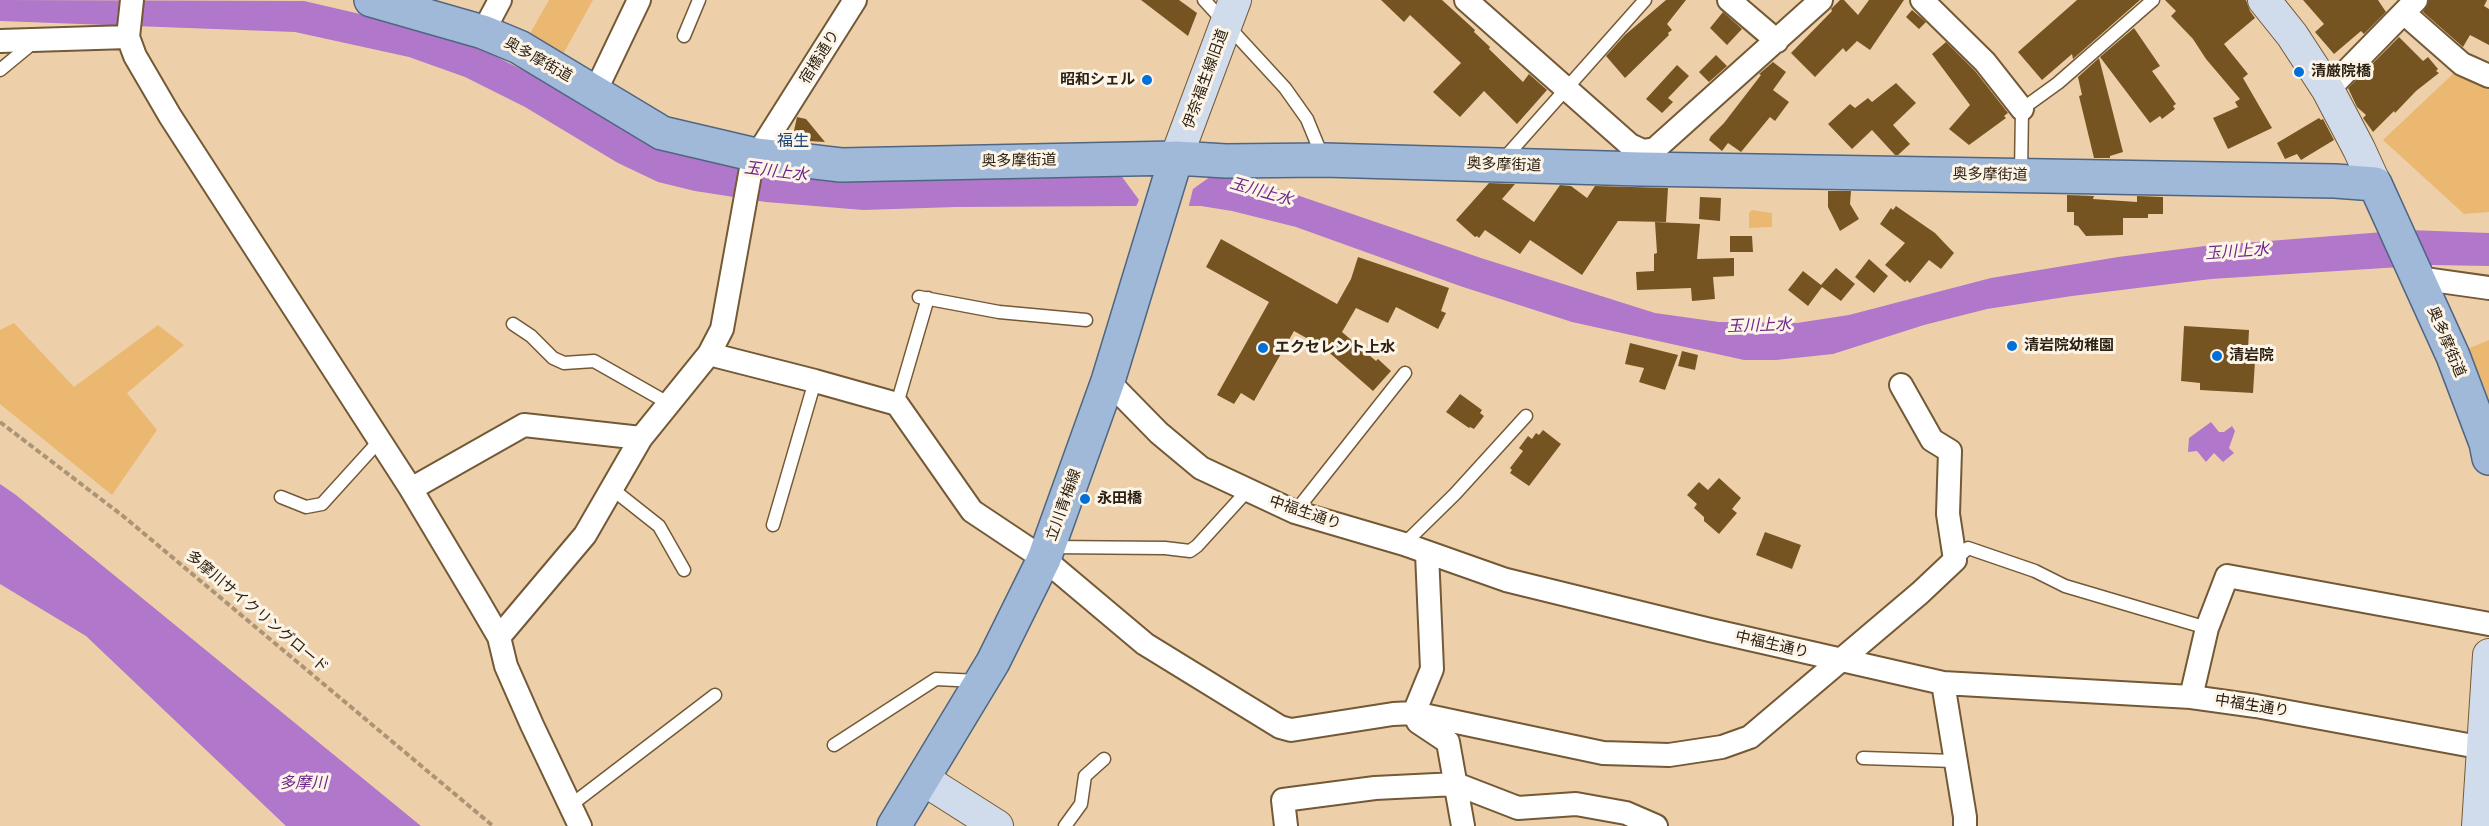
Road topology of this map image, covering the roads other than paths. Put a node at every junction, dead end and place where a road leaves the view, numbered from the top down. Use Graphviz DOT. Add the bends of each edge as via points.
graph roads {
  1 [pos="132,0"];
  2 [pos="371,0"];
  3 [pos="500,0"];
  4 [pos="639,0"];
  5 [pos="699,0"];
  6 [pos="855,0"];
  7 [pos="1204,0"];
  8 [pos="1466,0"];
  9 [pos="1645,0"];
  10 [pos="1729,0"];
  11 [pos="1821,0"];
  12 [pos="1922,0"];
  13 [pos="2153,0"];
  14 [pos="2264,0"];
  15 [pos="2410,7"];
  16 [pos="1230,12"];
  17 [pos="128,32"];
  18 [pos="483,32"];
  19 [pos="684,36"];
  20 [pos="36,40"];
  21 [pos="0,41"];
  22 [pos="1777,41"];
  23 [pos="0,70"];
  24 [pos="2489,76"];
  25 [pos="1566,89"];
  26 [pos="2328,90"];
  27 [pos="595,92"];
  28 [pos="2022,109"];
  29 [pos="754,159"];
  30 [pos="1324,160"];
  31 [pos="1642,160"];
  32 [pos="1175,162"];
  33 [pos="1499,165"];
  34 [pos="2021,176"];
  35 [pos="2375,184"];
  36 [pos="2418,278"];
  37 [pos="2489,288"];
  38 [pos="1086,320"];
  39 [pos="513,324"];
  40 [pos="709,354"];
  41 [pos="1405,373"];
  42 [pos="815,381"];
  43 [pos="1108,381"];
  44 [pos="1901,385"];
  45 [pos="668,403"];
  46 [pos="897,404"];
  47 [pos="1526,416"];
  48 [pos="641,438"];
  49 [pos="380,440"];
  50 [pos="2489,458"];
  51 [pos="611,488"];
  52 [pos="411,489"];
  53 [pos="1247,491"];
  54 [pos="281,497"];
  55 [pos="1296,512"];
  56 [pos="773,525"];
  57 [pos="1404,544"];
  58 [pos="1047,553"];
  59 [pos="1427,553"];
  60 [pos="1955,560"];
  61 [pos="684,570"];
  62 [pos="2489,624"];
  63 [pos="2206,628"];
  64 [pos="499,637"];
  65 [pos="2489,655"];
  66 [pos="1839,661"];
  67 [pos="982,681"];
  68 [pos="1943,683"];
  69 [pos="715,695"];
  70 [pos="2191,697"];
  71 [pos="1414,713"];
  72 [pos="834,745"];
  73 [pos="2486,749"];
  74 [pos="1863,758"];
  75 [pos="1104,759"];
  76 [pos="1954,761"];
  77 [pos="923,779"];
  78 [pos="1456,784"];
  79 [pos="571,805"];
  80 [pos="580,826"];
  81 [pos="894,826"];
  82 [pos="997,826"];
  83 [pos="1065,826"];
  84 [pos="1286,826"];
  85 [pos="1463,826"];
  86 [pos="1656,826"];
  87 [pos="1965,826"];
  88 [pos="2478,826"];
  1 -- 17 [label="street"];
  2 -- 18 [label="main road, 奥多摩街道"];
  3 -- 18 [label="street"];
  4 -- 27 [label="street"];
  5 -- 19 [label="lane"];
  6 -- 29 [label="street, 宿橋通り"];
  7 -- 16 [label="lane"];
  8 -- 25 [label="street"];
  9 -- 25 [label="lane"];
  10 -- 22 [label="street"];
  11 -- 22 [label="street"];
  12 -- 28 [label="street" via="1985,62"];
  13 -- 28 [label="lane" via="2058,83"];
  14 -- 26 [label="main road"];
  15 -- 24 [label="street" via="2462,64"];
  15 -- 26 [label="street"];
  16 -- 30 [label="lane" via="1307,119"];
  16 -- 32 [label="main road, 伊奈福生線旧道"];
  17 -- 20 [label="street"];
  17 -- 49 [label="street" via="135,56 170,116"];
  18 -- 27 [label="main road, 奥多摩街道" via="519,47"];
  20 -- 21 [label="street"];
  20 -- 23 [label="lane"];
  22 -- 31 [label="street"];
  25 -- 31 [label="street"];
  25 -- 33 [label="lane"];
  26 -- 35 [label="main road"];
  27 -- 29 [label="main road, 奥多摩街道" via="662,133"];
  28 -- 34 [label="lane"];
  29 -- 32 [label="main road, 奥多摩街道" via="841,165"];
  29 -- 40 [label="street" via="722,329"];
  30 -- 32 [label="main road, 奥多摩街道"];
  30 -- 33 [label="main road, 奥多摩街道"];
  31 -- 33 [label="main road, 奥多摩街道"];
  31 -- 34 [label="main road, 奥多摩街道"];
  32 -- 43 [label="main road, 立川青梅線"];
  34 -- 35 [label="main road, 奥多摩街道"];
  35 -- 36 [label="main road, 奥多摩街道"];
  36 -- 37 [label="street"];
  36 -- 50 [label="main road, 奥多摩街道" via="2453,356"];
  38 -- 46 [label="lane" via="999,312 924,297"];
  39 -- 45 [label="lane" via="553,358 564,363 594,361"];
  40 -- 42 [label="street"];
  40 -- 45 [label="street"];
  41 -- 55 [label="lane"];
  42 -- 46 [label="street"];
  42 -- 56 [label="lane"];
  43 -- 53 [label="street, 中福生通り" via="1159,434 1201,468"];
  43 -- 58 [label="main road, 立川青梅線"];
  44 -- 60 [label="street" via="1932,440 1950,452 1948,514"];
  45 -- 48 [label="street"];
  46 -- 58 [label="street" via="972,511"];
  47 -- 57 [label="lane"];
  48 -- 51 [label="street"];
  48 -- 52 [label="street" via="524,425"];
  49 -- 52 [label="street"];
  49 -- 54 [label="lane" via="322,504 306,507"];
  51 -- 61 [label="lane" via="659,526"];
  51 -- 64 [label="street" via="585,535"];
  52 -- 64 [label="street"];
  53 -- 55 [label="street, 中福生通り"];
  53 -- 58 [label="lane" via="1190,551 1165,548"];
  55 -- 57 [label="street, 中福生通り"];
  57 -- 59 [label="street, 中福生通り"];
  58 -- 67 [label="main road, 立川青梅線"];
  58 -- 71 [label="street" via="1145,644 1280,727 1291,730"];
  59 -- 66 [label="street, 中福生通り" via="1506,580"];
  59 -- 71 [label="street" via="1432,669"];
  60 -- 63 [label="lane" via="1968,548 2035,571 2065,586"];
  60 -- 66 [label="street"];
  62 -- 63 [label="street" via="2227,576"];
  63 -- 70 [label="street"];
  64 -- 79 [label="street" via="506,666"];
  65 -- 73 [label="main road"];
  66 -- 68 [label="street, 中福生通り"];
  66 -- 71 [label="street" via="1750,737 1722,747 1669,755 1603,753"];
  67 -- 72 [label="lane" via="936,679"];
  67 -- 77 [label="main road, 立川青梅線"];
  68 -- 70 [label="street, 中福生通り"];
  68 -- 76 [label="street"];
  69 -- 79 [label="lane"];
  70 -- 73 [label="street, 中福生通り"];
  71 -- 78 [label="street" via="1418,722 1448,742"];
  73 -- 88 [label="main road"];
  74 -- 76 [label="lane"];
  75 -- 83 [label="lane" via="1084,776 1081,804"];
  76 -- 87 [label="street"];
  77 -- 81 [label="main road, 立川青梅線"];
  77 -- 82 [label="main road"];
  78 -- 84 [label="street" via="1375,788 1283,800"];
  78 -- 85 [label="street"];
  78 -- 86 [label="street" via="1518,808 1576,804 1626,813"];
  79 -- 80 [label="street"];
}
